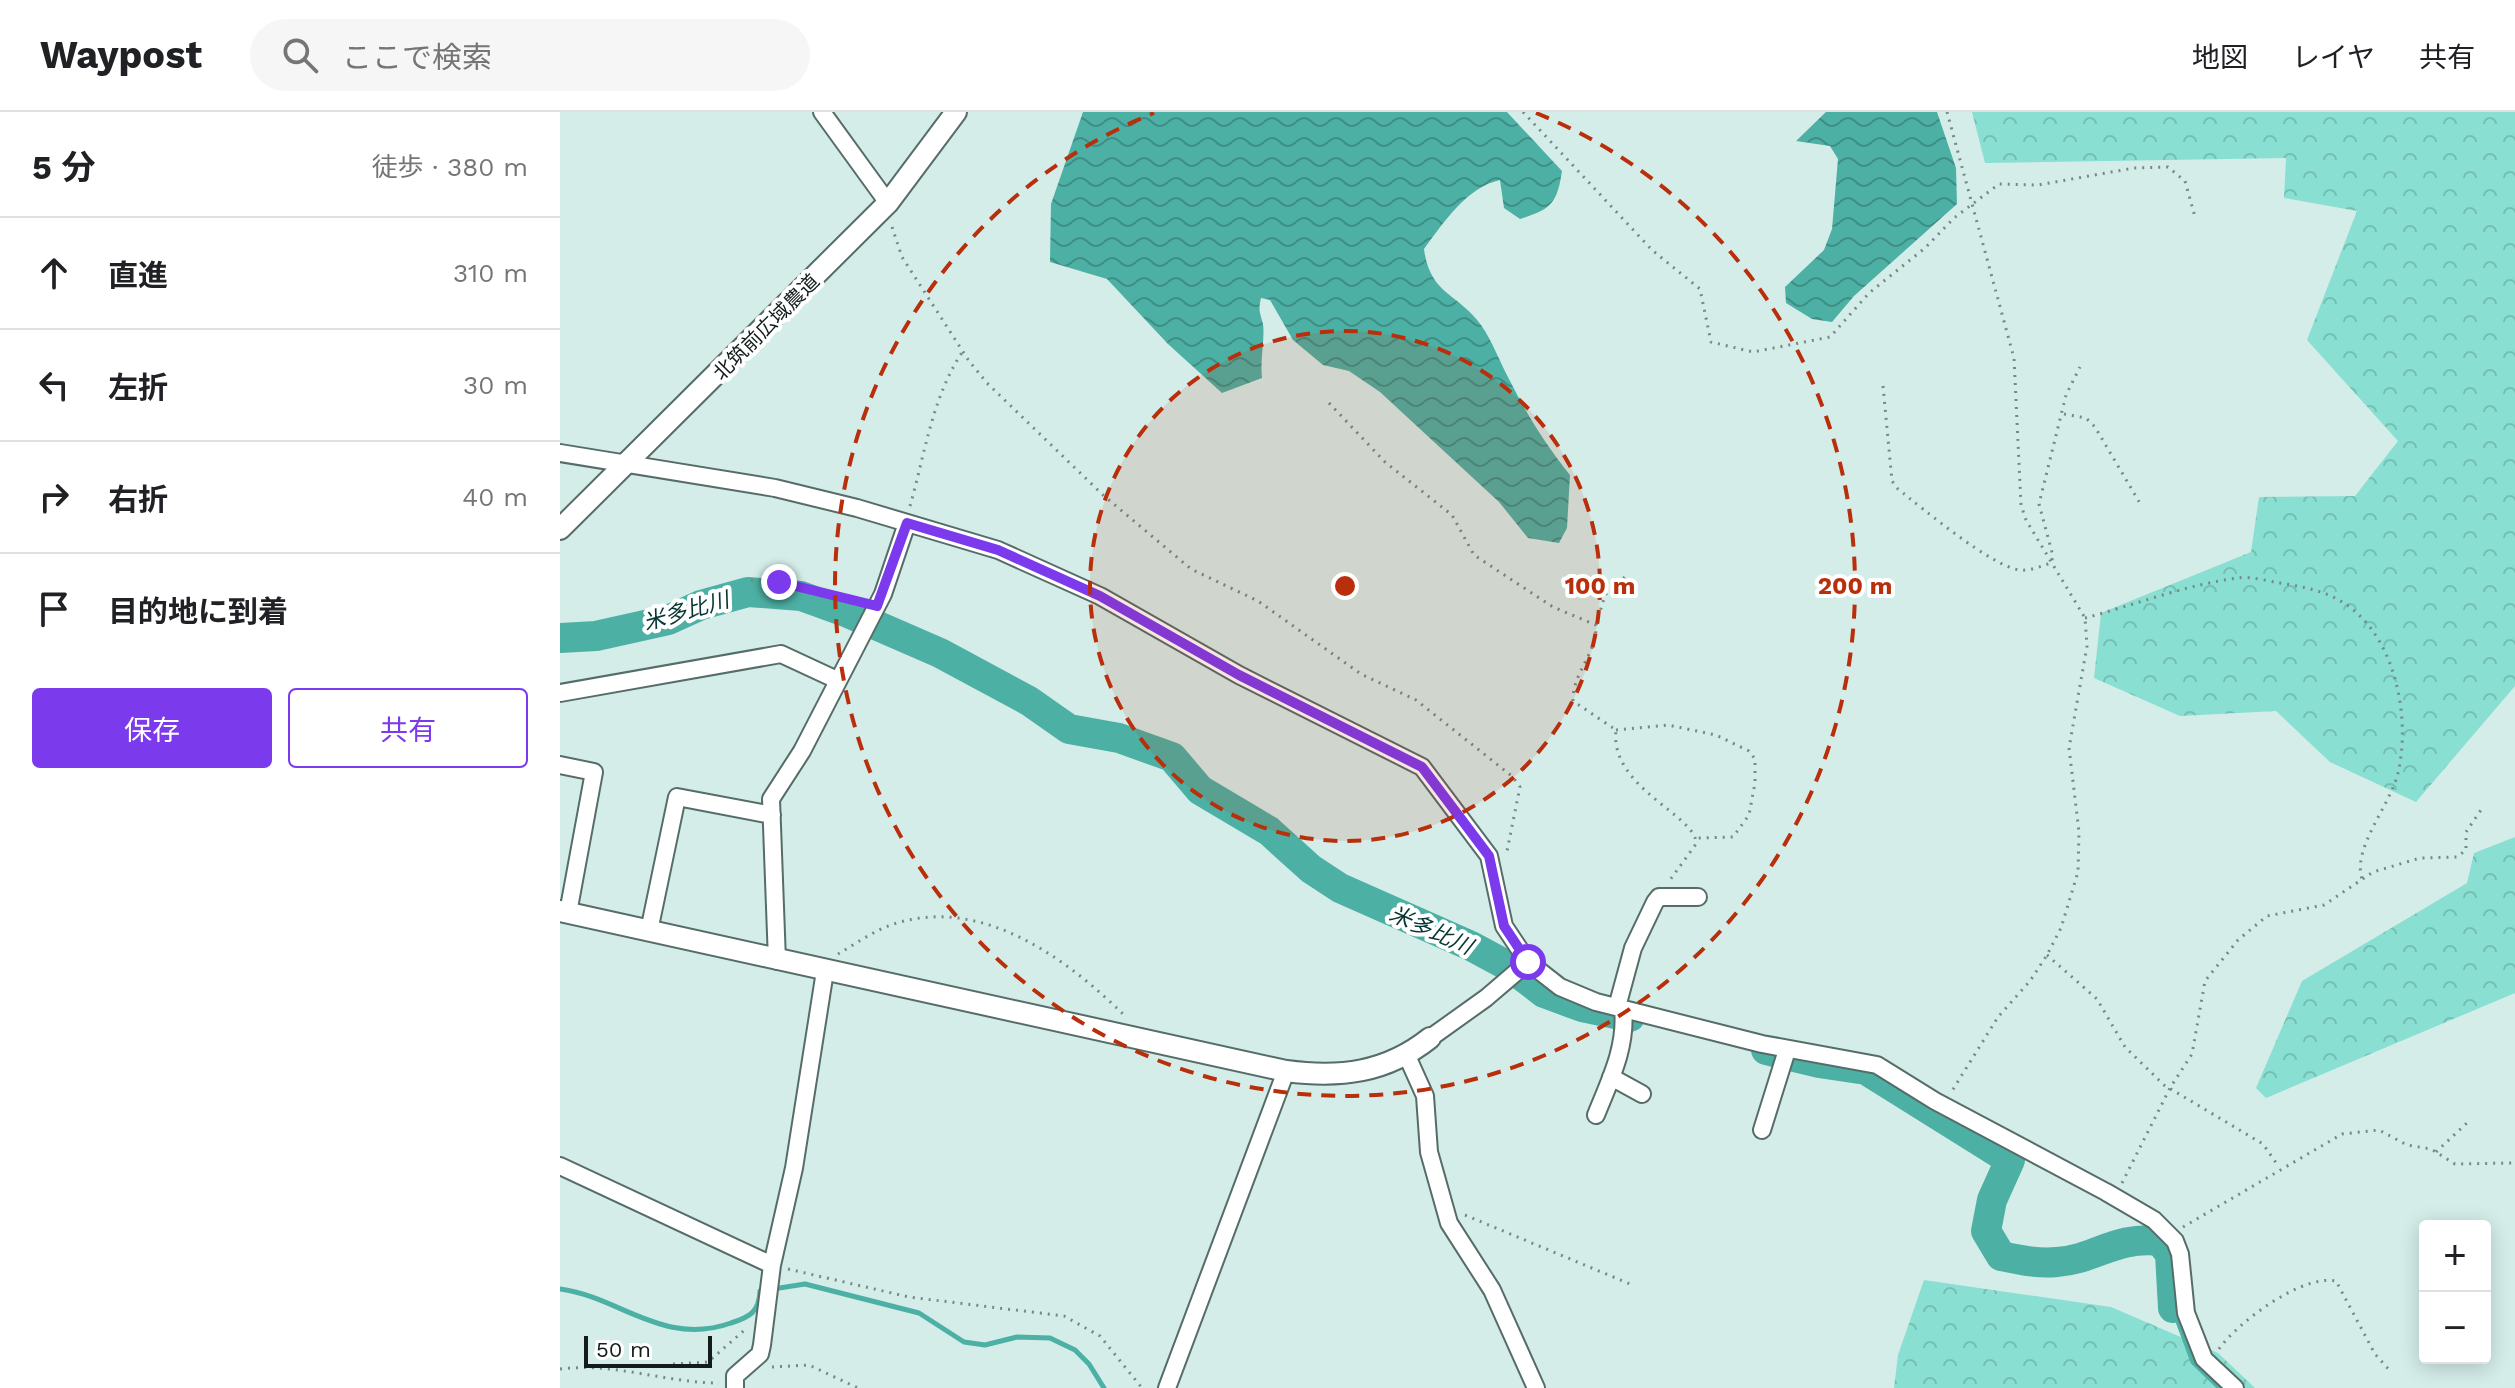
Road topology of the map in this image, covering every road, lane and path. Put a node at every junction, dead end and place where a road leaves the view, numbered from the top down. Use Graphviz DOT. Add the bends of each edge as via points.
graph roads {
  1 [pos="822,112"];
  2 [pos="956,112"];
  3 [pos="1523,112"];
  4 [pos="1947,112"];
  5 [pos="888,203"];
  6 [pos="1975,206"];
  7 [pos="2195,217"];
  8 [pos="963,351"];
  9 [pos="2080,367"];
  10 [pos="1883,386"];
  11 [pos="1329,403"];
  12 [pos="2064,414"];
  13 [pos="560,453"];
  14 [pos="626,464"];
  15 [pos="2141,505"];
  16 [pos="907,523"];
  17 [pos="560,529"];
  18 [pos="2051,563"];
  19 [pos="1627,575"];
  20 [pos="751,580"];
  21 [pos="877,606"];
  22 [pos="2085,618"];
  23 [pos="1596,625"];
  24 [pos="837,680"];
  25 [pos="560,693"];
  26 [pos="1616,730"];
  27 [pos="560,765"];
  28 [pos="2483,807"];
  29 [pos="772,815"];
  30 [pos="1697,838"];
  31 [pos="1490,865"];
  32 [pos="2362,880"];
  33 [pos="1659,897"];
  34 [pos="1698,897"];
  35 [pos="564,912"];
  36 [pos="649,931"];
  37 [pos="2047,955"];
  38 [pos="777,961"];
  39 [pos="1528,962"];
  40 [pos="825,971"];
  41 [pos="1620,1008"];
  42 [pos="1430,1038"];
  43 [pos="1136,1040"];
  44 [pos="1787,1050"];
  45 [pos="1407,1056"];
  46 [pos="1286,1071"];
  47 [pos="1611,1077"];
  48 [pos="2170,1088"];
  49 [pos="1642,1094"];
  50 [pos="1941,1104"];
  51 [pos="1596,1115"];
  52 [pos="2469,1121"];
  53 [pos="1762,1130"];
  54 [pos="2436,1152"];
  55 [pos="2515,1163"];
  56 [pos="560,1166"];
  57 [pos="2280,1169"];
  58 [pos="2115,1197"];
  59 [pos="1443,1206"];
  60 [pos="2169,1234"];
  61 [pos="772,1265"];
  62 [pos="1630,1284"];
  63 [pos="766,1314"];
  64 [pos="673,1364"];
  65 [pos="560,1369"];
  66 [pos="764,1369"];
  67 [pos="2218,1372"];
  68 [pos="2391,1372"];
  69 [pos="735,1386"];
  70 [pos="1532,1387"];
  71 [pos="858,1388"];
  72 [pos="1142,1388"];
  73 [pos="1167,1388"];
  74 [pos="2235,1388"];
  1 -- 5 [label="street"];
  2 -- 5 [label="street, 北筑前広域農道"];
  3 -- 6 [label="path" via="1652,250 1700,289 1711,342 1753,352 1830,337 1869,293 1954,218"];
  4 -- 6 [label="path"];
  5 -- 8 [label="path" via="902,257"];
  5 -- 14 [label="street, 北筑前広域農道"];
  6 -- 7 [label="path" via="1999,184 2038,185 2168,167 2185,181"];
  6 -- 18 [label="path" via="2014,358 2021,505"];
  8 -- 16 [label="path" via="932,417"];
  8 -- 31 [label="path" via="987,383 1103,495 1191,569 1258,601 1361,674 1416,700 1513,777 1520,787 1511,845 1505,859"];
  9 -- 12 [label="path" via="2066,395"];
  10 -- 18 [label="path" via="1892,481 1898,489 1938,522 2017,570"];
  11 -- 23 [label="path" via="1385,462 1452,515 1474,555 1553,607"];
  12 -- 15 [label="path" via="2086,418 2095,427"];
  12 -- 18 [label="path" via="2039,504"];
  13 -- 14 [label="street"];
  14 -- 16 [label="street" via="775,488"];
  14 -- 17 [label="street, 北筑前広域農道"];
  16 -- 21 [label="street"];
  16 -- 31 [label="street" via="998,550 1100,596 1239,675 1422,767 1489,856"];
  18 -- 22 [label="path"];
  19 -- 23 [label="path" via="1605,595"];
  20 -- 21 [label="path" via="800,585"];
  21 -- 24 [label="street"];
  22 -- 32 [label="path" via="2241,577 2314,589 2363,617 2387,656 2400,708 2402,751 2384,812 2360,851"];
  22 -- 37 [label="path" via="2087,646 2069,748 2078,872"];
  23 -- 26 [label="path" via="1573,701"];
  24 -- 25 [label="street" via="781,654"];
  24 -- 29 [label="street" via="771,799"];
  26 -- 30 [label="path" via="1630,773"];
  26 -- 30 [label="path" via="1668,725 1716,735 1755,759 1755,783 1743,825 1733,837"];
  27 -- 35 [label="street" via="594,772"];
  28 -- 32 [label="path" via="2466,832 2466,850 2457,857 2420,858"];
  29 -- 36 [label="street" via="677,797"];
  29 -- 38 [label="street"];
  30 -- 33 [label="path"];
  31 -- 39 [label="street" via="1504,926"];
  32 -- 48 [label="path" via="2324,905 2267,916 2238,940 2205,981 2192,1054"];
  33 -- 34 [label="street"];
  33 -- 41 [label="street" via="1633,948"];
  35 -- 36 [label="street"];
  36 -- 38 [label="street"];
  37 -- 48 [label="path" via="2097,999 2125,1047"];
  37 -- 50 [label="path"];
  38 -- 40 [label="street"];
  39 -- 41 [label="street" via="1560,987"];
  39 -- 42 [label="street"];
  40 -- 43 [label="street"];
  40 -- 43 [label="path" via="827,960 898,923 973,920 997,926 1085,978 1136,1029"];
  40 -- 61 [label="street" via="794,1168"];
  41 -- 44 [label="street"];
  41 -- 47 [label="street" via="1625,1028"];
  42 -- 45 [label="street"];
  43 -- 46 [label="street"];
  44 -- 50 [label="street" via="1877,1065"];
  44 -- 53 [label="street"];
  45 -- 46 [label="street" via="1366,1072 1327,1076"];
  45 -- 59 [label="street" via="1425,1096 1429,1152"];
  46 -- 73 [label="street"];
  47 -- 49 [label="street"];
  47 -- 51 [label="street"];
  48 -- 57 [label="path" via="2263,1144"];
  48 -- 58 [label="path"];
  50 -- 58 [label="street"];
  52 -- 54 [label="path"];
  54 -- 55 [label="path" via="2455,1164"];
  54 -- 57 [label="path" via="2379,1130 2356,1131 2331,1137"];
  56 -- 61 [label="street"];
  57 -- 60 [label="path"];
  58 -- 60 [label="street"];
  59 -- 62 [label="path"];
  59 -- 70 [label="street" via="1492,1290"];
  60 -- 67 [label="street" via="2180,1254 2186,1313 2204,1359"];
  61 -- 63 [label="street"];
  61 -- 72 [label="path" via="909,1297 1064,1316 1100,1336"];
  63 -- 64 [label="path" via="708,1362"];
  63 -- 69 [label="street" via="760,1354 735,1376"];
  65 -- 69 [label="path" via="655,1373"];
  66 -- 71 [label="path" via="809,1365"];
  67 -- 68 [label="path" via="2219,1348 2233,1332 2296,1286 2325,1278 2336,1281 2375,1354"];
  67 -- 74 [label="street"];
}
